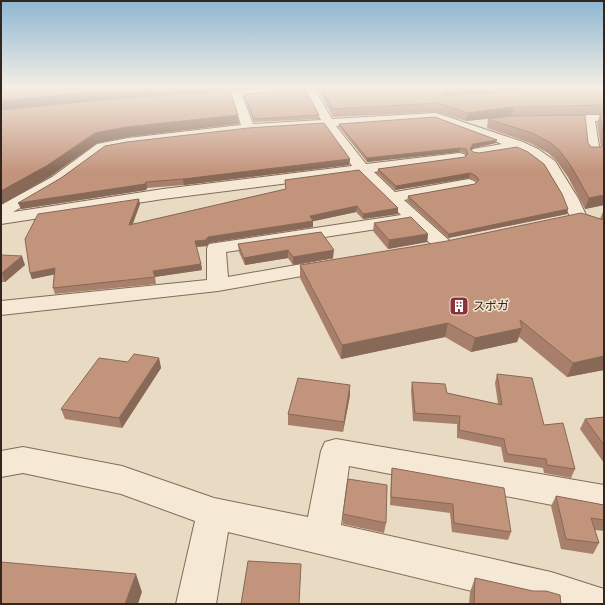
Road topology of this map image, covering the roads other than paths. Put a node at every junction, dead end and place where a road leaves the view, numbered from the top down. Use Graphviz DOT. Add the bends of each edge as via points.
graph roads {
  1 [pos="242,116"];
  2 [pos="325,116"];
  3 [pos="397,116"];
  4 [pos="447,116"];
  5 [pos="589,118"];
  6 [pos="604,118"];
  7 [pos="542,119"];
  8 [pos="328,123"];
  9 [pos="491,123"];
  10 [pos="463,126"];
  11 [pos="248,128"];
  12 [pos="518,145"];
  13 [pos="404,150"];
  14 [pos="478,152"];
  15 [pos="592,152"];
  16 [pos="459,157"];
  17 [pos="420,163"];
  18 [pos="361,168"];
  19 [pos="468,184"];
  20 [pos="391,197"];
  21 [pos="604,211"];
  22 [pos="1,212"];
  23 [pos="414,218"];
  24 [pos="1,219"];
  25 [pos="571,220"];
  26 [pos="604,228"];
  27 [pos="422,250"];
  28 [pos="346,263"];
  29 [pos="218,285"];
  30 [pos="1,308"];
  31 [pos="1,464"];
  32 [pos="604,500"];
  33 [pos="214,513"];
  34 [pos="322,537"];
  35 [pos="196,604"];
  36 [pos="594,604"];
  1 -- 11 [label="street"];
  2 -- 8 [label="street"];
  3 -- 8 [label="street"];
  4 -- 10 [label="street"];
  5 -- 6 [label="street"];
  5 -- 7 [label="street"];
  5 -- 15 [label="street"];
  8 -- 11 [label="street"];
  8 -- 18 [label="street"];
  9 -- 10 [label="street"];
  10 -- 12 [label="street"];
  11 -- 22 [label="street" via="102,147 58,180"];
  12 -- 14 [label="street"];
  12 -- 25 [label="street" via="550,164 570,198"];
  13 -- 17 [label="street"];
  16 -- 17 [label="street"];
  17 -- 18 [label="street"];
  18 -- 20 [label="street"];
  18 -- 24 [label="street" via="162,194"];
  19 -- 20 [label="street"];
  20 -- 23 [label="street"];
  21 -- 25 [label="street"];
  23 -- 27 [label="street" via="452,245"];
  23 -- 29 [label="street" via="216,248"];
  25 -- 26 [label="street"];
  28 -- 29 [label="street"];
  29 -- 30 [label="street"];
  31 -- 33 [label="street" via="23,460 122,480"];
  32 -- 34 [label="street" via="336,451"];
  33 -- 34 [label="street"];
  33 -- 35 [label="street"];
  34 -- 36 [label="street" via="551,591"];
}
